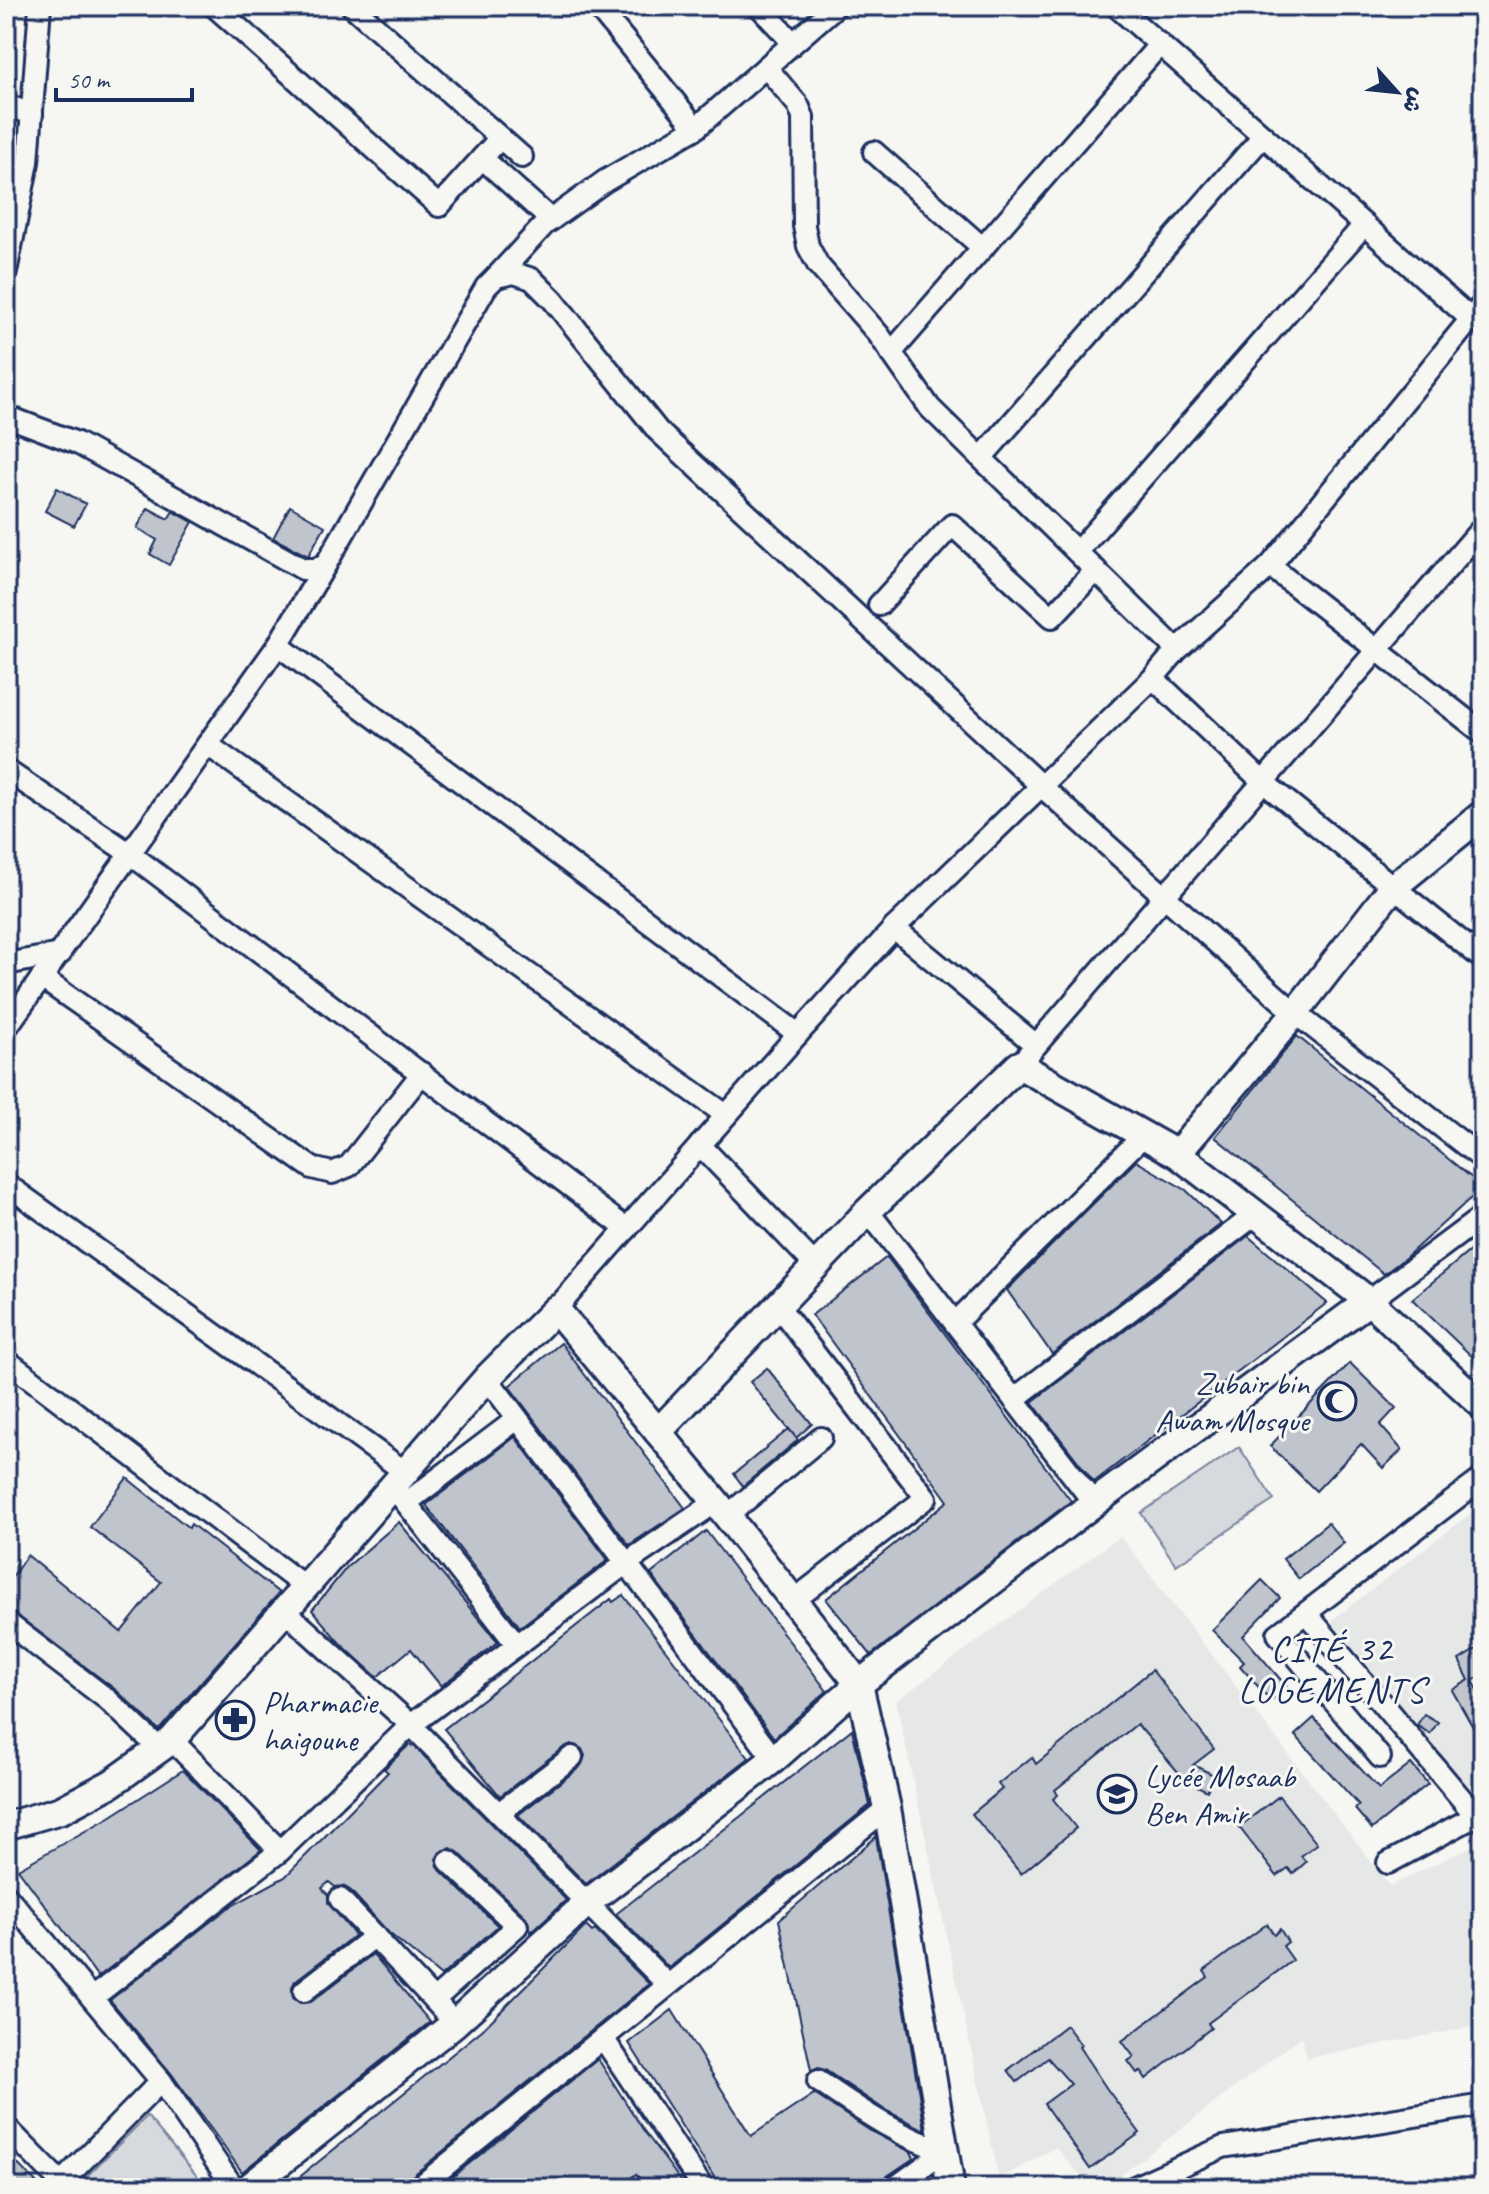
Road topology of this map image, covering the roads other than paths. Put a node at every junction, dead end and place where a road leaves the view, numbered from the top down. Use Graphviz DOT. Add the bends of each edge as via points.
graph roads {
  1 [pos="40,6"];
  2 [pos="214,6"];
  3 [pos="352,6"];
  4 [pos="597,6"];
  5 [pos="759,6"];
  6 [pos="836,6"];
  7 [pos="1116,6"];
  8 [pos="793,43"];
  9 [pos="1160,44"];
  10 [pos="766,67"];
  11 [pos="6,105"];
  12 [pos="32,114"];
  13 [pos="696,128"];
  14 [pos="1263,136"];
  15 [pos="500,138"];
  16 [pos="874,152"];
  17 [pos="522,157"];
  18 [pos="482,158"];
  19 [pos="551,220"];
  20 [pos="1364,225"];
  21 [pos="983,248"];
  22 [pos="6,268"];
  23 [pos="496,277"];
  24 [pos="1477,312"];
  25 [pos="891,353"];
  26 [pos="6,416"];
  27 [pos="982,457"];
  28 [pos="1483,527"];
  29 [pos="1077,552"];
  30 [pos="326,564"];
  31 [pos="1270,566"];
  32 [pos="1096,570"];
  33 [pos="879,605"];
  34 [pos="278,645"];
  35 [pos="1177,650"];
  36 [pos="1376,651"];
  37 [pos="1153,678"];
  38 [pos="1483,733"];
  39 [pos="208,745"];
  40 [pos="6,770"];
  41 [pos="1263,782"];
  42 [pos="1040,785"];
  43 [pos="1483,814"];
  44 [pos="129,853"];
  45 [pos="1392,888"];
  46 [pos="1163,898"];
  47 [pos="894,928"];
  48 [pos="60,954"];
  49 [pos="1483,959"];
  50 [pos="6,964"];
  51 [pos="42,978"];
  52 [pos="1295,1013"];
  53 [pos="6,1028"];
  54 [pos="798,1034"];
  55 [pos="1036,1045"];
  56 [pos="1019,1065"];
  57 [pos="422,1073"];
  58 [pos="726,1115"];
  59 [pos="1144,1135"];
  60 [pos="700,1145"];
  61 [pos="1177,1154"];
  62 [pos="1483,1159"];
  63 [pos="6,1184"];
  64 [pos="868,1211"];
  65 [pos="1256,1214"];
  66 [pos="1483,1216"];
  67 [pos="627,1229"];
  68 [pos="816,1266"];
  69 [pos="1369,1301"];
  70 [pos="778,1306"];
  71 [pos="556,1309"];
  72 [pos="955,1323"];
  73 [pos="6,1360"];
  74 [pos="487,1378"];
  75 [pos="1014,1399"];
  76 [pos="1483,1406"];
  77 [pos="517,1419"];
  78 [pos="658,1432"];
  79 [pos="821,1438"];
  80 [pos="1483,1478"];
  81 [pos="401,1486"];
  82 [pos="1094,1503"];
  83 [pos="722,1509"];
  84 [pos="625,1564"];
  85 [pos="304,1586"];
  86 [pos="793,1601"];
  87 [pos="286,1612"];
  88 [pos="1306,1613"];
  89 [pos="6,1622"];
  90 [pos="517,1645"];
  91 [pos="859,1684"];
  92 [pos="411,1725"];
  93 [pos="166,1745"];
  94 [pos="572,1757"];
  95 [pos="1380,1757"];
  96 [pos="774,1759"];
  97 [pos="887,1808"];
  98 [pos="499,1813"];
  99 [pos="1480,1814"];
  100 [pos="11,1818"];
  101 [pos="280,1851"];
  102 [pos="449,1861"];
  103 [pos="1388,1863"];
  104 [pos="6,1895"];
  105 [pos="340,1899"];
  106 [pos="587,1903"];
  107 [pos="375,1936"];
  108 [pos="667,1984"];
  109 [pos="304,1991"];
  110 [pos="92,1998"];
  111 [pos="434,2000"];
  112 [pos="455,2023"];
  113 [pos="603,2038"];
  114 [pos="161,2081"];
  115 [pos="818,2081"];
  116 [pos="1483,2105"];
  117 [pos="6,2127"];
  118 [pos="945,2151"];
  119 [pos="61,2186"];
  120 [pos="234,2188"];
  121 [pos="248,2188"];
  122 [pos="418,2188"];
  123 [pos="703,2188"];
  124 [pos="894,2188"];
  125 [pos="951,2188"];
  126 [pos="1132,2188"];
  1 -- 12 [label="street"];
  2 -- 18 [label="street" via="439,206"];
  3 -- 15 [label="street"];
  4 -- 13 [label="street"];
  5 -- 8 [label="street"];
  6 -- 8 [label="street"];
  7 -- 9 [label="street"];
  8 -- 10 [label="street"];
  9 -- 14 [label="street"];
  9 -- 21 [label="street"];
  10 -- 13 [label="street"];
  10 -- 25 [label="street" via="803,117 808,246"];
  11 -- 12 [label="street"];
  12 -- 22 [label="street" via="28,162"];
  13 -- 19 [label="street" via="605,181"];
  14 -- 20 [label="street"];
  14 -- 27 [label="street"];
  15 -- 17 [label="street"];
  15 -- 18 [label="street"];
  16 -- 21 [label="street"];
  18 -- 19 [label="street"];
  19 -- 23 [label="street"];
  20 -- 24 [label="street"];
  20 -- 29 [label="street"];
  21 -- 25 [label="street"];
  23 -- 30 [label="street"];
  23 -- 42 [label="street" via="514,273 532,279 658,431"];
  24 -- 31 [label="street"];
  25 -- 27 [label="street" via="930,408"];
  26 -- 30 [label="street" via="77,443 303,569"];
  27 -- 29 [label="street"];
  28 -- 36 [label="street"];
  29 -- 32 [label="street"];
  30 -- 34 [label="street"];
  31 -- 35 [label="street"];
  31 -- 36 [label="street"];
  32 -- 33 [label="street" via="1052,617 952,525"];
  32 -- 35 [label="street"];
  34 -- 39 [label="street"];
  34 -- 54 [label="street"];
  35 -- 37 [label="street"];
  36 -- 38 [label="street"];
  36 -- 41 [label="street"];
  37 -- 41 [label="street"];
  37 -- 42 [label="street"];
  39 -- 44 [label="street"];
  39 -- 58 [label="street"];
  40 -- 44 [label="street"];
  41 -- 45 [label="street"];
  41 -- 46 [label="street"];
  42 -- 46 [label="street"];
  42 -- 47 [label="street"];
  43 -- 45 [label="street"];
  44 -- 48 [label="street"];
  44 -- 57 [label="street"];
  45 -- 49 [label="street"];
  45 -- 52 [label="street"];
  46 -- 52 [label="street"];
  46 -- 55 [label="street"];
  47 -- 54 [label="street"];
  47 -- 55 [label="street"];
  48 -- 50 [label="street"];
  48 -- 51 [label="street"];
  51 -- 53 [label="street"];
  51 -- 57 [label="street" via="322,1171 349,1166"];
  52 -- 61 [label="street"];
  52 -- 62 [label="street"];
  54 -- 58 [label="street"];
  55 -- 56 [label="street"];
  56 -- 59 [label="street"];
  56 -- 64 [label="street"];
  57 -- 67 [label="street"];
  58 -- 60 [label="street"];
  59 -- 61 [label="street"];
  59 -- 72 [label="street"];
  60 -- 67 [label="street"];
  60 -- 68 [label="street"];
  61 -- 65 [label="street"];
  63 -- 81 [label="street"];
  64 -- 68 [label="street"];
  64 -- 72 [label="street"];
  65 -- 69 [label="street"];
  65 -- 75 [label="street"];
  66 -- 69 [label="street"];
  67 -- 71 [label="street"];
  68 -- 70 [label="street"];
  69 -- 76 [label="street"];
  69 -- 82 [label="street"];
  70 -- 78 [label="street"];
  70 -- 86 [label="street" via="926,1498"];
  71 -- 74 [label="street"];
  71 -- 78 [label="street"];
  72 -- 75 [label="street"];
  73 -- 85 [label="street"];
  74 -- 77 [label="street"];
  74 -- 81 [label="street"];
  75 -- 82 [label="street"];
  77 -- 81 [label="street"];
  77 -- 84 [label="street"];
  78 -- 83 [label="street"];
  79 -- 83 [label="street"];
  80 -- 88 [label="street"];
  81 -- 85 [label="street"];
  81 -- 90 [label="street"];
  82 -- 91 [label="street"];
  83 -- 84 [label="street"];
  83 -- 86 [label="street"];
  84 -- 90 [label="street"];
  84 -- 96 [label="street"];
  85 -- 87 [label="street"];
  86 -- 91 [label="street"];
  87 -- 92 [label="street"];
  87 -- 93 [label="street"];
  88 -- 95 [label="street" via="1278,1634"];
  88 -- 99 [label="street"];
  89 -- 93 [label="street"];
  90 -- 92 [label="street"];
  91 -- 96 [label="street"];
  91 -- 97 [label="street"];
  92 -- 98 [label="street"];
  92 -- 101 [label="street"];
  93 -- 100 [label="street" via="61,1810"];
  93 -- 101 [label="street"];
  94 -- 98 [label="street"];
  96 -- 106 [label="street"];
  97 -- 108 [label="street"];
  97 -- 118 [label="street"];
  98 -- 106 [label="street"];
  99 -- 103 [label="street"];
  101 -- 110 [label="street"];
  102 -- 111 [label="street" via="517,1926"];
  104 -- 110 [label="street"];
  105 -- 107 [label="street"];
  106 -- 108 [label="street"];
  106 -- 112 [label="street"];
  107 -- 109 [label="street"];
  107 -- 111 [label="street"];
  108 -- 113 [label="street"];
  110 -- 114 [label="street"];
  111 -- 112 [label="street"];
  112 -- 121 [label="street"];
  113 -- 122 [label="street"];
  113 -- 123 [label="street"];
  114 -- 119 [label="street"];
  114 -- 120 [label="street"];
  115 -- 118 [label="street" via="921,2144"];
  116 -- 126 [label="street" via="1223,2147"];
  117 -- 119 [label="street"];
  118 -- 124 [label="street"];
  118 -- 125 [label="street"];
}
